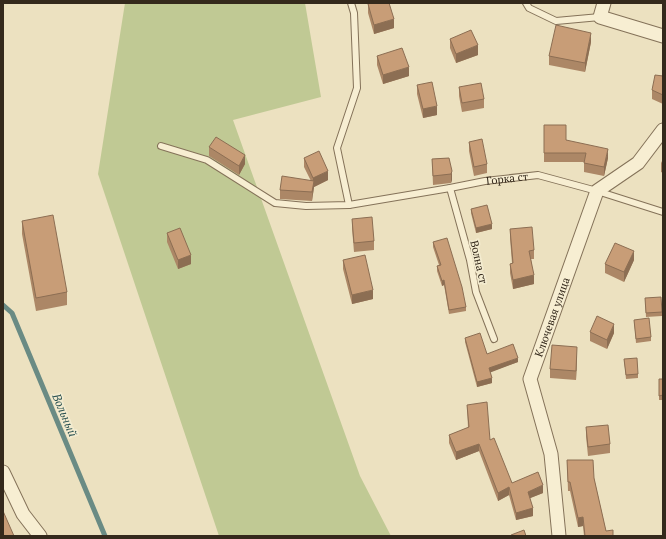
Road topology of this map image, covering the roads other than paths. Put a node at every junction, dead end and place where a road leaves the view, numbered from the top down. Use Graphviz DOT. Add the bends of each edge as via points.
graph roads {
  1 [pos="351,3"];
  2 [pos="526,3"];
  3 [pos="604,3"];
  4 [pos="600,17"];
  5 [pos="663,36"];
  6 [pos="663,130"];
  7 [pos="161,146"];
  8 [pos="450,188"];
  9 [pos="597,191"];
  10 [pos="349,205"];
  11 [pos="663,212"];
  12 [pos="494,339"];
  13 [pos="3,472"];
  14 [pos="40,536"];
  15 [pos="559,536"];
  1 -- 10 [label="lane" via="354,12 357,88 337,148"];
  2 -- 4 [label="lane" via="529,8 556,21"];
  3 -- 4 [label="street"];
  4 -- 5 [label="street"];
  6 -- 9 [label="street" via="638,163"];
  7 -- 10 [label="lane, Горка ст" via="206,160 276,203 306,206"];
  8 -- 9 [label="lane, Горка ст" via="538,175"];
  8 -- 10 [label="lane, Горка ст"];
  8 -- 12 [label="lane, Волна ст" via="476,292"];
  9 -- 11 [label="lane, Горка ст"];
  9 -- 15 [label="street, Ключевая улица" via="530,379 551,454"];
  13 -- 14 [label="street" via="23,514"];
}
